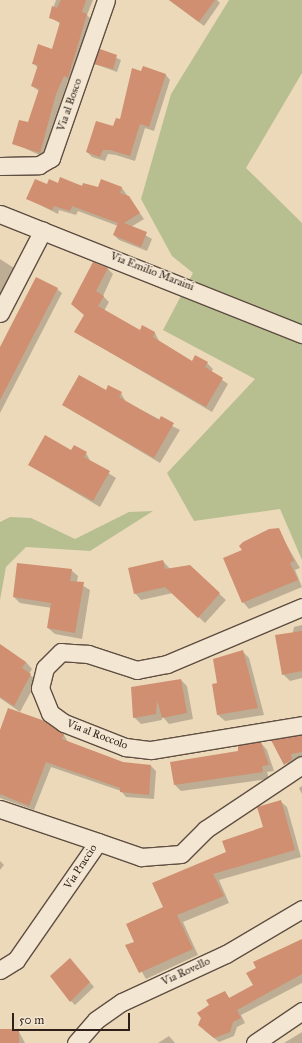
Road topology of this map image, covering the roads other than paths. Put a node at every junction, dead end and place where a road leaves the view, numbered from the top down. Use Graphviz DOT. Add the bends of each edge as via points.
graph roads {
  1 [pos="106,0"];
  2 [pos="0,166"];
  3 [pos="0,214"];
  4 [pos="43,230"];
  5 [pos="0,313"];
  6 [pos="302,334"];
  7 [pos="302,606"];
  8 [pos="302,725"];
  9 [pos="302,766"];
  10 [pos="0,809"];
  11 [pos="98,842"];
  12 [pos="302,909"];
  13 [pos="0,970"];
  14 [pos="302,1012"];
  15 [pos="76,1043"];
  16 [pos="255,1043"];
  1 -- 2 [label="street, Via al Bosco" via="51,158 39,165"];
  3 -- 4 [label="street, Via Emilio Maraini"];
  4 -- 5 [label="street"];
  4 -- 6 [label="street, Via Emilio Maraini"];
  7 -- 8 [label="street, Via al Roccolo" via="167,664 137,670 88,654 62,652 45,668 40,688 50,713 64,723 125,747 151,750"];
  9 -- 11 [label="street" via="206,829 181,854 141,857"];
  10 -- 11 [label="street, Via Praccio"];
  11 -- 13 [label="street, Via Praccio" via="16,960"];
  12 -- 15 [label="street, Via Rovello" via="226,954 122,1002 96,1020"];
  14 -- 16 [label="street"];
}
